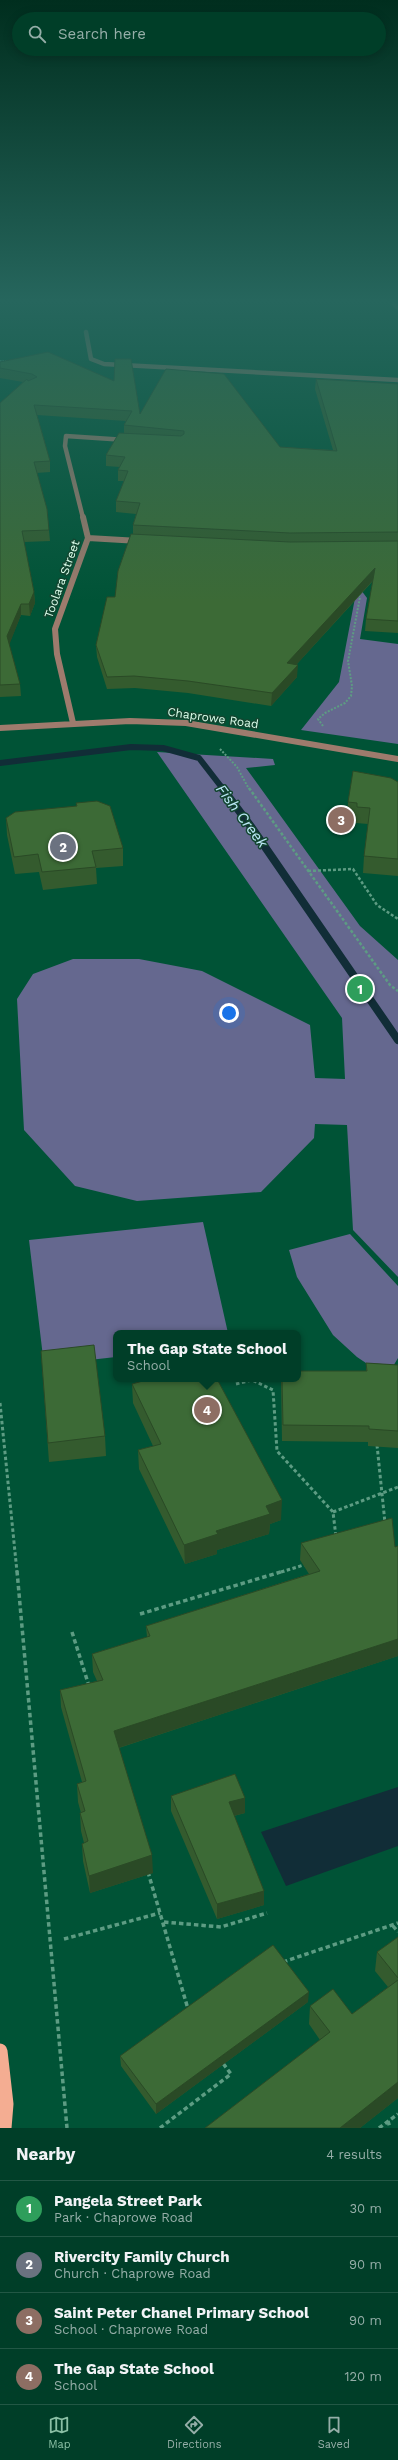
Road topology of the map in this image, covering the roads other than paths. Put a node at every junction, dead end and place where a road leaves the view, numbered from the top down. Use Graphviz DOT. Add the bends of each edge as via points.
graph roads {
  1 [pos="135,440"];
  2 [pos="88,538"];
  3 [pos="142,541"];
  4 [pos="73,723"];
  5 [pos="0,728"];
  6 [pos="398,759"];
  7 [pos="0,2051"];
  8 [pos="6,2104"];
  9 [pos="4,2128"];
  10 [pos="7,2128"];
  1 -- 2 [label="street, Toolara Street" via="66,436 65,446"];
  2 -- 3 [label="street"];
  2 -- 4 [label="street, Toolara Street" via="55,629 57,654"];
  4 -- 5 [label="street, Chaprowe Road"];
  4 -- 6 [label="street, Chaprowe Road" via="186,723"];
  7 -- 8 [label="main road"];
  8 -- 9 [label="main road"];
  8 -- 10 [label="main road"];
}
